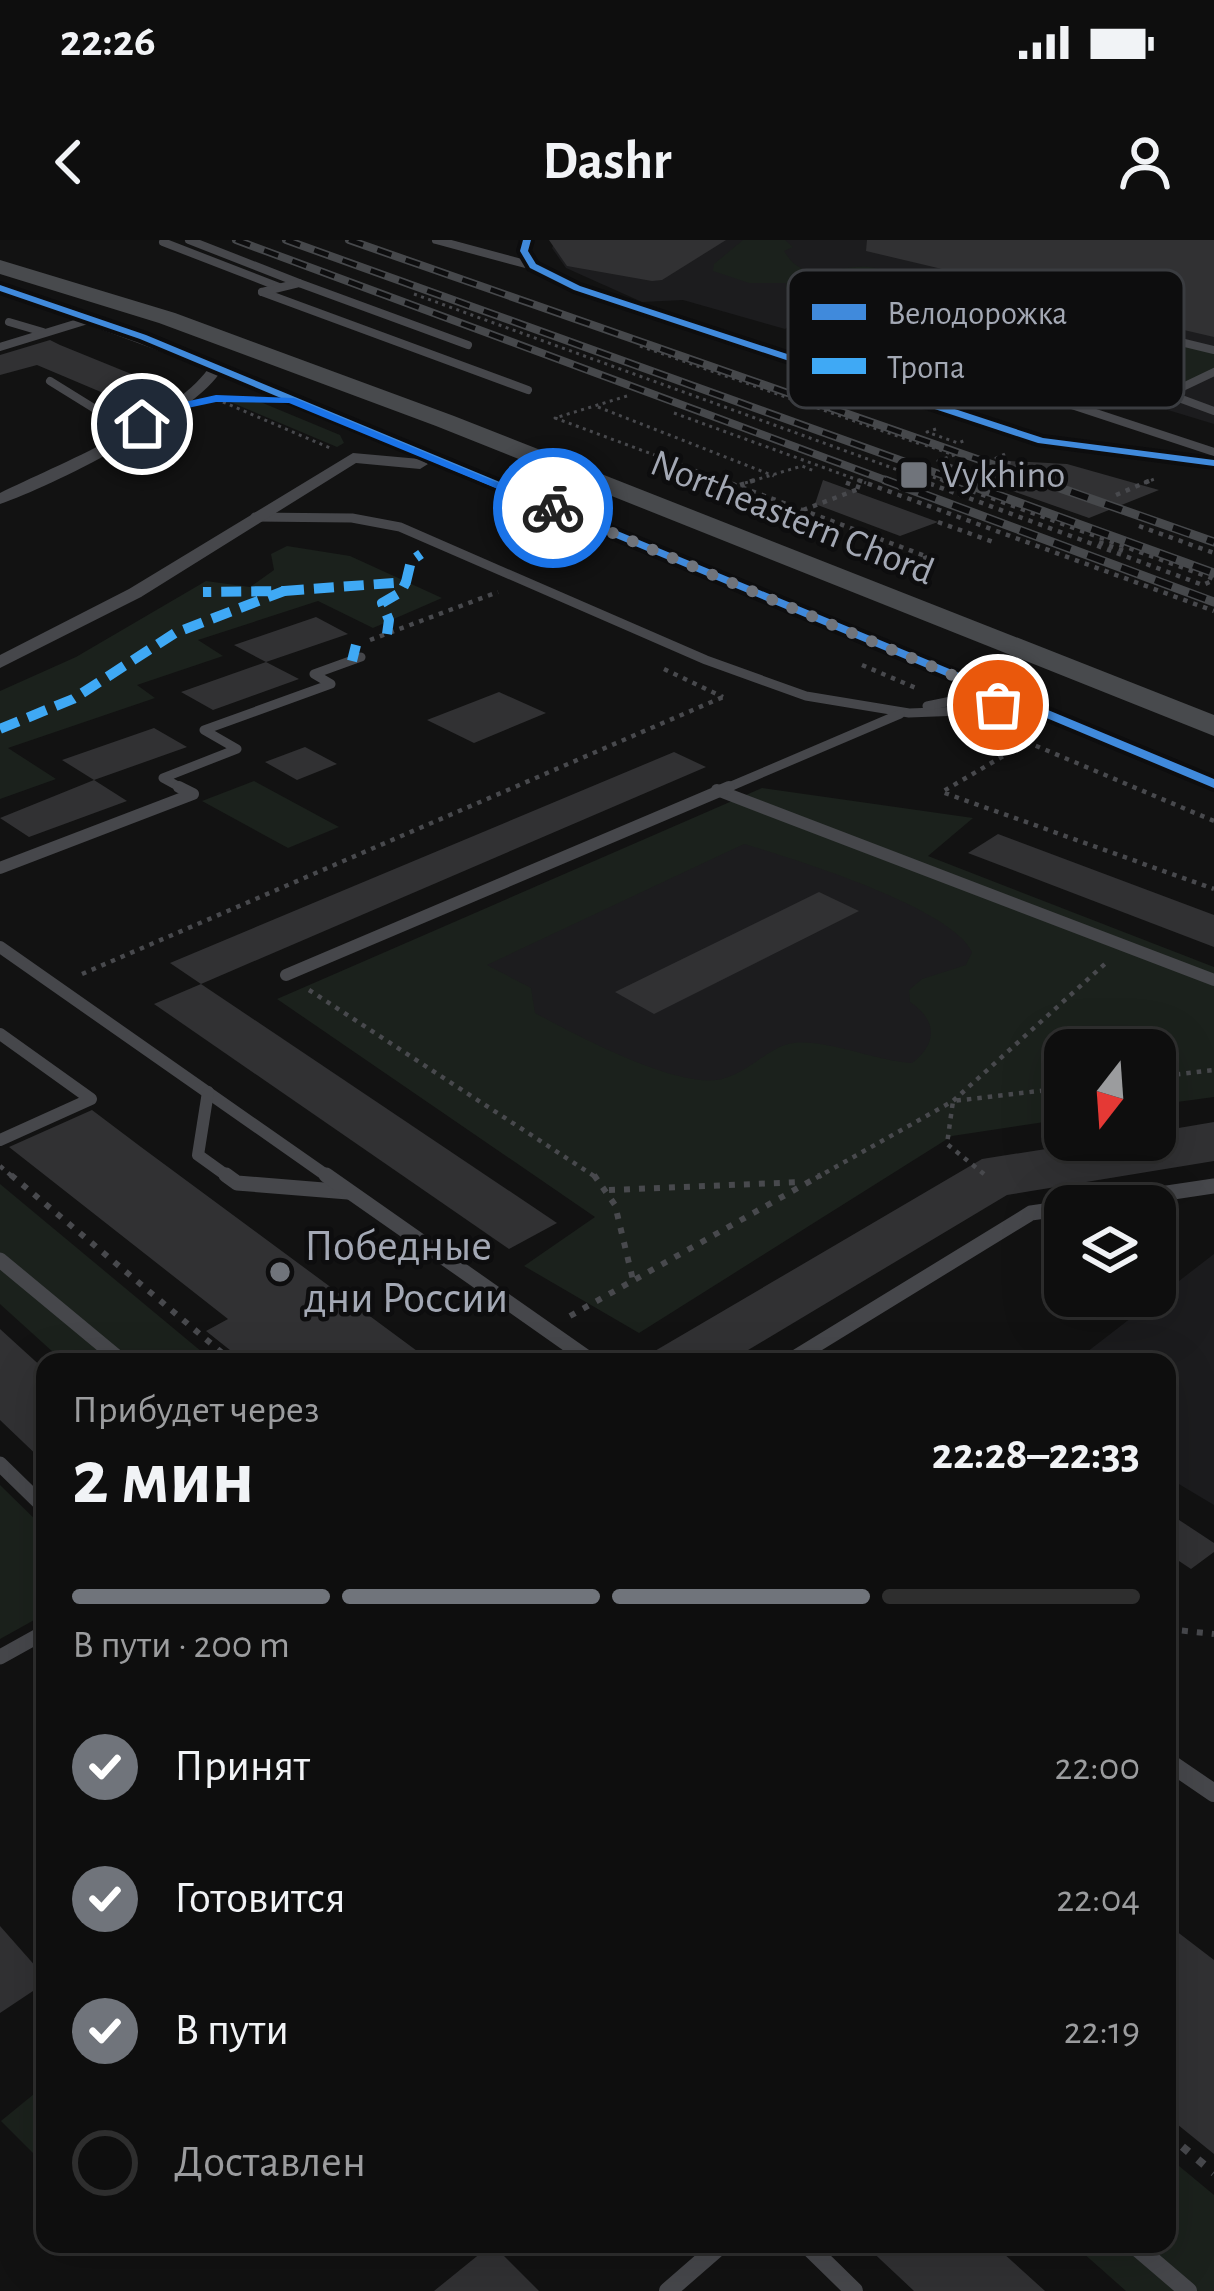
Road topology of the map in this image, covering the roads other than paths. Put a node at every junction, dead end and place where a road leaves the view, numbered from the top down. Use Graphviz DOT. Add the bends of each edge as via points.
graph roads {
  1 [pos="189,240"];
  2 [pos="436,240"];
  3 [pos="527,240"];
  4 [pos="163,242"];
  5 [pos="0,251"];
  6 [pos="533,266"];
  7 [pos="0,267"];
  8 [pos="298,283"];
  9 [pos="279,287"];
  10 [pos="0,288"];
  11 [pos="92,319"];
  12 [pos="9,322"];
  13 [pos="43,332"];
  14 [pos="1184,343"];
  15 [pos="0,346"];
  16 [pos="468,346"];
  17 [pos="1214,350"];
  18 [pos="788,358"];
  19 [pos="216,368"];
  20 [pos="1214,372"];
  21 [pos="50,381"];
  22 [pos="1184,386"];
  23 [pos="161,387"];
  24 [pos="528,391"];
  25 [pos="290,400"];
  26 [pos="1184,400"];
  27 [pos="175,408"];
  28 [pos="942,408"];
  29 [pos="948,408"];
  30 [pos="1081,408"];
  31 [pos="945,409"];
  32 [pos="1214,411"];
  33 [pos="100,412"];
  34 [pos="142,424"];
  35 [pos="357,426"];
  36 [pos="1214,452"];
  37 [pos="353,458"];
  38 [pos="1214,463"];
  39 [pos="0,499"];
  40 [pos="255,517"];
  41 [pos="362,657"];
  42 [pos="0,662"];
  43 [pos="976,696"];
  44 [pos="1214,698"];
  45 [pos="1005,702"];
  46 [pos="903,713"];
  47 [pos="1214,727"];
  48 [pos="1214,784"];
  49 [pos="717,790"];
  50 [pos="0,868"];
  51 [pos="0,947"];
  52 [pos="286,975"];
  53 [pos="1214,980"];
  54 [pos="0,1034"];
  55 [pos="208,1092"];
  56 [pos="0,1140"];
  57 [pos="1214,1186"];
  58 [pos="350,1192"];
  59 [pos="1176,1192"];
  60 [pos="1044,1211"];
  61 [pos="0,1260"];
  62 [pos="112,1353"];
  63 [pos="580,1353"];
  64 [pos="803,1353"];
  65 [pos="0,1464"];
  66 [pos="36,1499"];
  67 [pos="36,1637"];
  68 [pos="0,1657"];
  69 [pos="1176,1766"];
  70 [pos="1214,1793"];
  71 [pos="712,2253"];
  72 [pos="815,2253"];
  73 [pos="1144,2253"];
  74 [pos="668,2291"];
  75 [pos="854,2291"];
  76 [pos="1188,2291"];
  1 -- 8 [label="lane"];
  2 -- 6 [label="lane"];
  3 -- 6 [label="street"];
  4 -- 9 [label="lane"];
  5 -- 44 [label="main road, Northeastern Chord" via="326,355"];
  6 -- 18 [label="street"];
  7 -- 47 [label="main road, Northeastern Chord" via="167,318 445,421"];
  8 -- 9 [label="lane"];
  8 -- 16 [label="lane"];
  9 -- 24 [label="lane" via="262,292"];
  10 -- 11 [label="street"];
  11 -- 13 [label="lane"];
  11 -- 19 [label="street"];
  12 -- 13 [label="lane"];
  13 -- 15 [label="lane"];
  14 -- 17 [label="lane"];
  19 -- 25 [label="street"];
  19 -- 27 [label="street" via="208,386"];
  20 -- 22 [label="lane"];
  21 -- 33 [label="lane"];
  23 -- 33 [label="lane"];
  25 -- 27 [label="street"];
  25 -- 35 [label="street"];
  26 -- 32 [label="lane"];
  27 -- 34 [label="street"];
  28 -- 31 [label="street"];
  29 -- 31 [label="lane"];
  30 -- 36 [label="lane"];
  31 -- 38 [label="street" via="1073,447"];
  33 -- 34 [label="lane"];
  34 -- 39 [label="street"];
  35 -- 37 [label="street"];
  35 -- 45 [label="street"];
  37 -- 40 [label="street"];
  37 -- 43 [label="street" via="416,463"];
  40 -- 42 [label="street"];
  40 -- 46 [label="lane" via="400,527 748,679"];
  41 -- 50 [label="lane" via="314,674 331,684 204,730 237,749 164,778 193,794"];
  43 -- 45 [label="street"];
  43 -- 46 [label="lane"];
  45 -- 46 [label="lane" via="970,713"];
  45 -- 48 [label="street"];
  46 -- 49 [label="lane"];
  49 -- 52 [label="lane"];
  49 -- 53 [label="lane"];
  51 -- 55 [label="lane"];
  54 -- 56 [label="lane" via="91,1099"];
  55 -- 58 [label="lane"];
  55 -- 58 [label="lane" via="198,1155 237,1183"];
  57 -- 59 [label="lane"];
  58 -- 63 [label="lane"];
  60 -- 64 [label="lane"];
  61 -- 62 [label="lane"];
  65 -- 66 [label="lane"];
  67 -- 68 [label="lane"];
  69 -- 70 [label="lane"];
  71 -- 74 [label="lane"];
  72 -- 75 [label="lane"];
  73 -- 76 [label="lane"];
}
